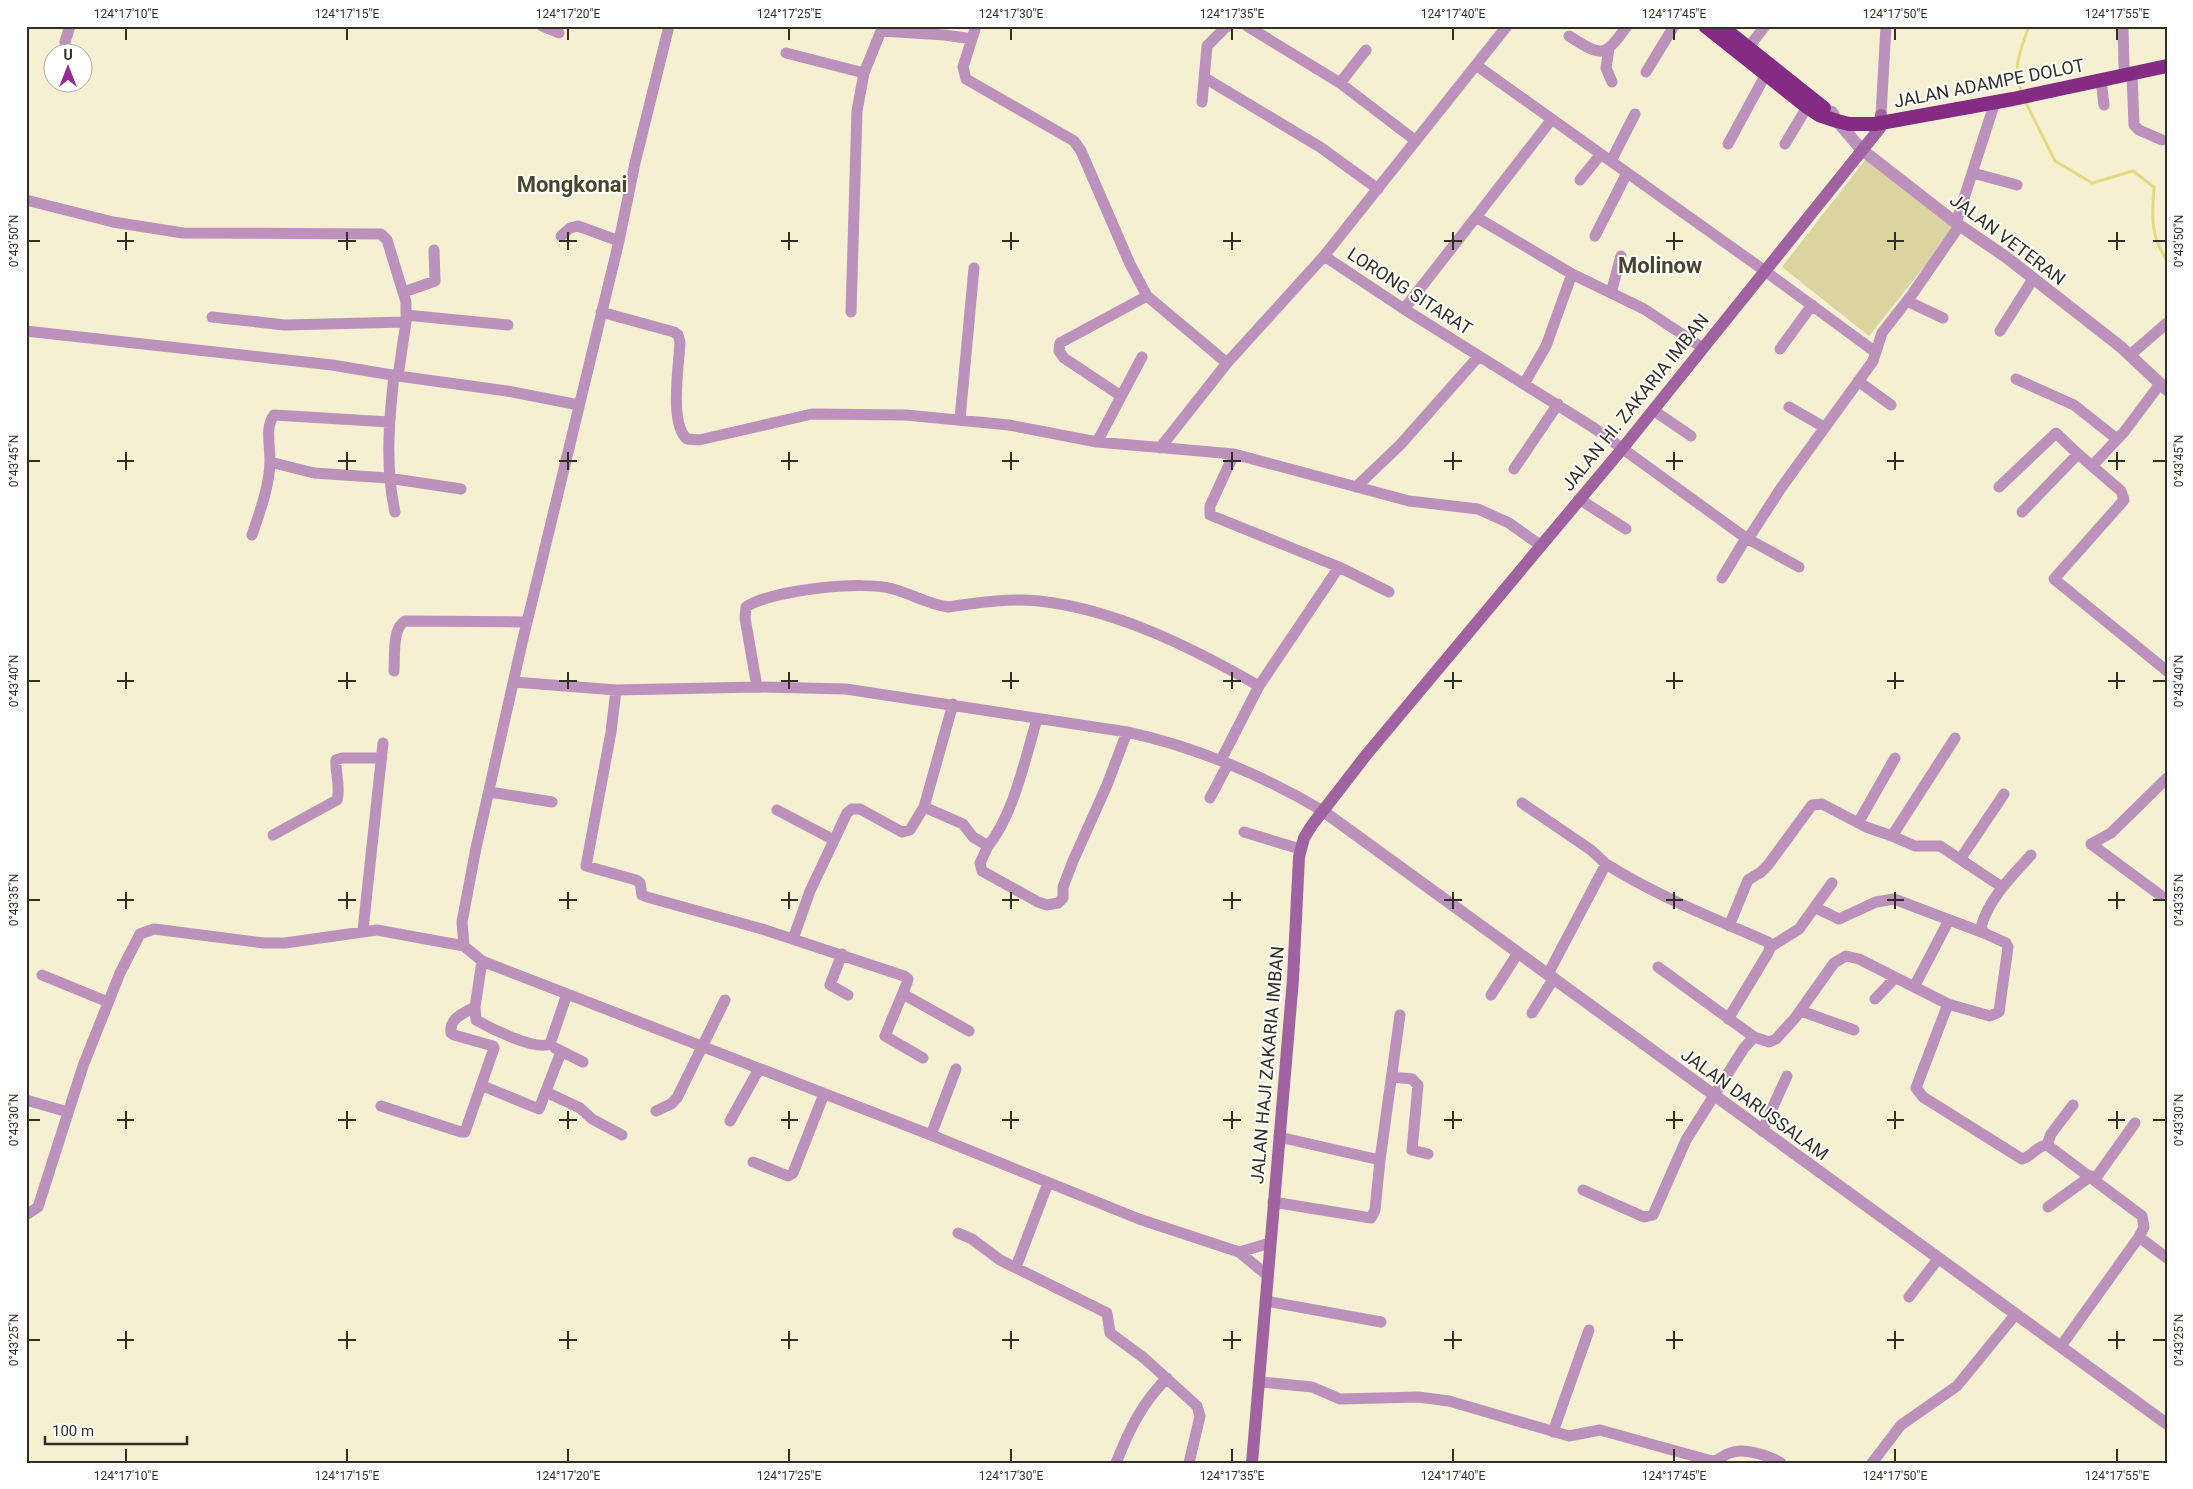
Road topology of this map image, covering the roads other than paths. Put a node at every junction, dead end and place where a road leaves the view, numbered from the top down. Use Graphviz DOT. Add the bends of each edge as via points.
graph roads {
  1 [pos="70,26"];
  2 [pos="542,26"];
  3 [pos="669,26"];
  4 [pos="976,26"];
  5 [pos="1227,26"];
  6 [pos="1247,26"];
  7 [pos="1507,26"];
  8 [pos="1627,26"];
  9 [pos="1674,26"];
  10 [pos="1705,26"];
  11 [pos="1721,26"];
  12 [pos="1764,26"];
  13 [pos="1886,26"];
  14 [pos="2123,26"];
  15 [pos="882,28"];
  16 [pos="559,33"];
  17 [pos="1569,36"];
  18 [pos="972,39"];
  19 [pos="65,42"];
  20 [pos="1748,48"];
  21 [pos="1609,49"];
  22 [pos="1366,50"];
  23 [pos="786,53"];
  24 [pos="2167,58"];
  25 [pos="1476,65"];
  26 [pos="2167,66"];
  27 [pos="2128,70"];
  28 [pos="1646,72"];
  29 [pos="864,73"];
  30 [pos="1766,74"];
  31 [pos="1205,78"];
  32 [pos="1780,80"];
  33 [pos="2101,80"];
  34 [pos="1340,82"];
  35 [pos="1612,82"];
  36 [pos="2029,91"];
  37 [pos="2012,94"];
  38 [pos="1202,102"];
  39 [pos="1995,102"];
  40 [pos="2104,106"];
  41 [pos="1807,107"];
  42 [pos="1634,114"];
  43 [pos="1828,114"];
  44 [pos="1552,119"];
  45 [pos="1881,119"];
  46 [pos="2162,140"];
  47 [pos="1416,141"];
  48 [pos="1728,144"];
  49 [pos="1785,144"];
  50 [pos="1861,149"];
  51 [pos="1601,154"];
  52 [pos="1611,162"];
  53 [pos="1627,172"];
  54 [pos="1973,173"];
  55 [pos="1580,180"];
  56 [pos="2016,185"];
  57 [pos="1378,188"];
  58 [pos="26,200"];
  59 [pos="1476,216"];
  60 [pos="1958,224"];
  61 [pos="561,236"];
  62 [pos="1595,236"];
  63 [pos="619,241"];
  64 [pos="434,250"];
  65 [pos="1324,256"];
  66 [pos="1621,256"];
  67 [pos="974,268"];
  68 [pos="1766,270"];
  69 [pos="1572,274"];
  70 [pos="2033,279"];
  71 [pos="404,292"];
  72 [pos="1611,293"];
  73 [pos="1147,296"];
  74 [pos="1907,301"];
  75 [pos="1812,305"];
  76 [pos="1404,309"];
  77 [pos="601,312"];
  78 [pos="851,312"];
  79 [pos="212,317"];
  80 [pos="406,318"];
  81 [pos="1943,318"];
  82 [pos="2167,323"];
  83 [pos="508,325"];
  84 [pos="2000,331"];
  85 [pos="26,332"];
  86 [pos="1702,348"];
  87 [pos="1780,350"];
  88 [pos="1874,351"];
  89 [pos="2130,355"];
  90 [pos="1479,356"];
  91 [pos="1142,357"];
  92 [pos="1227,363"];
  93 [pos="396,375"];
  94 [pos="2016,379"];
  95 [pos="1858,381"];
  96 [pos="1524,384"];
  97 [pos="2163,387"];
  98 [pos="1121,396"];
  99 [pos="1558,404"];
  100 [pos="579,405"];
  101 [pos="1891,405"];
  102 [pos="1789,407"];
  103 [pos="1652,410"];
  104 [pos="960,419"];
  105 [pos="389,422"];
  106 [pos="1824,427"];
  107 [pos="1691,436"];
  108 [pos="2118,439"];
  109 [pos="1097,442"];
  110 [pos="1160,448"];
  111 [pos="1622,449"];
  112 [pos="1234,454"];
  113 [pos="2078,454"];
  114 [pos="270,462"];
  115 [pos="2092,466"];
  116 [pos="1514,469"];
  117 [pos="388,478"];
  118 [pos="1356,487"];
  119 [pos="1999,487"];
  120 [pos="461,489"];
  121 [pos="1579,499"];
  122 [pos="395,512"];
  123 [pos="2022,512"];
  124 [pos="1626,529"];
  125 [pos="252,535"];
  126 [pos="1747,539"];
  127 [pos="1540,545"];
  128 [pos="1339,567"];
  129 [pos="1799,567"];
  130 [pos="1722,578"];
  131 [pos="1389,592"];
  132 [pos="527,622"];
  133 [pos="394,671"];
  134 [pos="2167,671"];
  135 [pos="515,677"];
  136 [pos="1259,686"];
  137 [pos="757,687"];
  138 [pos="616,690"];
  139 [pos="953,704"];
  140 [pos="1407,707"];
  141 [pos="1037,719"];
  142 [pos="1127,732"];
  143 [pos="1954,738"];
  144 [pos="383,743"];
  145 [pos="382,758"];
  146 [pos="1895,758"];
  147 [pos="1224,762"];
  148 [pos="2167,778"];
  149 [pos="490,792"];
  150 [pos="2004,794"];
  151 [pos="1210,798"];
  152 [pos="552,802"];
  153 [pos="1522,803"];
  154 [pos="924,807"];
  155 [pos="777,810"];
  156 [pos="1323,811"];
  157 [pos="1858,823"];
  158 [pos="1244,832"];
  159 [pos="273,835"];
  160 [pos="1892,836"];
  161 [pos="834,840"];
  162 [pos="988,846"];
  163 [pos="1300,849"];
  164 [pos="2031,855"];
  165 [pos="1961,858"];
  166 [pos="1606,864"];
  167 [pos="1832,883"];
  168 [pos="2002,887"];
  169 [pos="2160,895"];
  170 [pos="1816,908"];
  171 [pos="1950,920"];
  172 [pos="1729,926"];
  173 [pos="363,930"];
  174 [pos="1984,932"];
  175 [pos="793,939"];
  176 [pos="464,946"];
  177 [pos="1770,947"];
  178 [pos="1518,953"];
  179 [pos="842,954"];
  180 [pos="482,960"];
  181 [pos="1658,967"];
  182 [pos="42,975"];
  183 [pos="1551,976"];
  184 [pos="1895,978"];
  185 [pos="1914,988"];
  186 [pos="567,994"];
  187 [pos="903,994"];
  188 [pos="848,995"];
  189 [pos="1491,995"];
  190 [pos="1875,999"];
  191 [pos="725,1000"];
  192 [pos="108,1002"];
  193 [pos="1948,1004"];
  194 [pos="475,1007"];
  195 [pos="1801,1011"];
  196 [pos="1532,1013"];
  197 [pos="1400,1015"];
  198 [pos="1728,1019"];
  199 [pos="1854,1030"];
  200 [pos="969,1031"];
  201 [pos="1754,1038"];
  202 [pos="550,1044"];
  203 [pos="702,1046"];
  204 [pos="561,1052"];
  205 [pos="923,1058"];
  206 [pos="583,1062"];
  207 [pos="759,1069"];
  208 [pos="956,1069"];
  209 [pos="1788,1076"];
  210 [pos="1392,1077"];
  211 [pos="483,1086"];
  212 [pos="546,1092"];
  213 [pos="824,1094"];
  214 [pos="1713,1095"];
  215 [pos="26,1100"];
  216 [pos="2073,1105"];
  217 [pos="381,1106"];
  218 [pos="656,1111"];
  219 [pos="68,1112"];
  220 [pos="730,1121"];
  221 [pos="2136,1123"];
  222 [pos="1762,1131"];
  223 [pos="622,1135"];
  224 [pos="932,1135"];
  225 [pos="1279,1137"];
  226 [pos="2047,1145"];
  227 [pos="1428,1154"];
  228 [pos="1380,1160"];
  229 [pos="753,1162"];
  230 [pos="2093,1178"];
  231 [pos="1048,1183"];
  232 [pos="1583,1190"];
  233 [pos="1273,1202"];
  234 [pos="2048,1207"];
  235 [pos="26,1215"];
  236 [pos="958,1233"];
  237 [pos="2139,1237"];
  238 [pos="1270,1243"];
  239 [pos="1238,1252"];
  240 [pos="2167,1258"];
  241 [pos="1938,1259"];
  242 [pos="1016,1267"];
  243 [pos="1268,1276"];
  244 [pos="1909,1297"];
  245 [pos="1266,1301"];
  246 [pos="2015,1315"];
  247 [pos="1381,1322"];
  248 [pos="1589,1330"];
  249 [pos="2061,1346"];
  250 [pos="1167,1378"];
  251 [pos="1260,1382"];
  252 [pos="2167,1424"];
  253 [pos="1553,1432"];
  254 [pos="1116,1463"];
  255 [pos="1189,1463"];
  256 [pos="1252,1463"];
  257 [pos="1781,1463"];
  258 [pos="1872,1463"];
  1 -- 19 [label="street"];
  2 -- 16 [label="street"];
  3 -- 63 [label="street" via="634,163"];
  4 -- 18 [label="street"];
  5 -- 31 [label="street" via="1207,46"];
  6 -- 34 [label="street"];
  7 -- 25 [label="street, LORONG SITARAT"];
  8 -- 21 [label="street"];
  9 -- 28 [label="street"];
  10 -- 30 [label="highway"];
  11 -- 20 [label="highway"];
  12 -- 20 [label="street"];
  13 -- 45 [label="street"];
  14 -- 27 [label="street"];
  15 -- 18 [label="street"];
  15 -- 29 [label="street"];
  17 -- 21 [label="street" via="1594,51"];
  18 -- 73 [label="street" via="962,67 966,79 1077,145"];
  20 -- 32 [label="highway"];
  21 -- 35 [label="street" via="1606,68"];
  22 -- 34 [label="street"];
  23 -- 29 [label="street"];
  24 -- 27 [label="highway, JALAN ADAMPE DOLOT"];
  25 -- 44 [label="street"];
  25 -- 47 [label="street, LORONG SITARAT"];
  26 -- 27 [label="highway, JALAN ADAMPE DOLOT"];
  27 -- 33 [label="highway, JALAN ADAMPE DOLOT"];
  27 -- 36 [label="highway, JALAN ADAMPE DOLOT"];
  27 -- 46 [label="street" via="2134,125"];
  29 -- 78 [label="street" via="857,111"];
  30 -- 32 [label="highway"];
  30 -- 48 [label="street"];
  31 -- 38 [label="street"];
  31 -- 57 [label="street" via="1320,147"];
  32 -- 41 [label="highway"];
  32 -- 43 [label="highway"];
  33 -- 36 [label="highway, JALAN ADAMPE DOLOT"];
  33 -- 40 [label="street"];
  34 -- 47 [label="street"];
  36 -- 37 [label="highway, JALAN ADAMPE DOLOT"];
  37 -- 39 [label="highway, JALAN ADAMPE DOLOT"];
  37 -- 45 [label="highway, JALAN ADAMPE DOLOT"];
  39 -- 45 [label="highway, JALAN ADAMPE DOLOT"];
  39 -- 54 [label="street"];
  41 -- 43 [label="highway"];
  41 -- 49 [label="street"];
  42 -- 52 [label="street"];
  43 -- 45 [label="highway, JALAN ADAMPE DOLOT"];
  43 -- 50 [label="street, JALAN VETERAN"];
  44 -- 51 [label="street"];
  44 -- 59 [label="street"];
  45 -- 50 [label="main road, JALAN HI. ZAKARIA IMBAN" via="1880,128"];
  47 -- 57 [label="street, LORONG SITARAT"];
  50 -- 60 [label="street, JALAN VETERAN"];
  50 -- 68 [label="main road, JALAN HI. ZAKARIA IMBAN"];
  51 -- 52 [label="street"];
  51 -- 55 [label="street"];
  52 -- 53 [label="street"];
  53 -- 62 [label="street"];
  53 -- 68 [label="street"];
  54 -- 56 [label="street"];
  54 -- 60 [label="street"];
  57 -- 65 [label="street, LORONG SITARAT"];
  58 -- 71 [label="street" via="113,222 183,234 381,234 388,240 399,285"];
  59 -- 69 [label="street"];
  59 -- 76 [label="street"];
  60 -- 70 [label="street, JALAN VETERAN"];
  60 -- 74 [label="street"];
  61 -- 63 [label="street" via="578,226"];
  63 -- 77 [label="street"];
  64 -- 71 [label="street" via="435,281"];
  65 -- 76 [label="street, LORONG SITARAT"];
  65 -- 92 [label="street"];
  66 -- 72 [label="street"];
  67 -- 104 [label="street"];
  68 -- 75 [label="street"];
  68 -- 86 [label="main road, JALAN HI. ZAKARIA IMBAN"];
  69 -- 72 [label="street"];
  69 -- 96 [label="street" via="1546,346"];
  70 -- 84 [label="street"];
  70 -- 89 [label="street, JALAN VETERAN"];
  71 -- 80 [label="street"];
  72 -- 86 [label="street" via="1644,309"];
  73 -- 92 [label="street"];
  73 -- 98 [label="street" via="1060,344 1059,351 1064,358"];
  74 -- 81 [label="street"];
  74 -- 88 [label="street" via="1882,333"];
  75 -- 87 [label="street"];
  75 -- 88 [label="street"];
  76 -- 90 [label="street, LORONG SITARAT"];
  77 -- 100 [label="street"];
  77 -- 104 [label="street" via="678,335 677,411 679,427 687,438 699,440 812,414"];
  79 -- 80 [label="street" via="285,325"];
  80 -- 83 [label="street"];
  80 -- 93 [label="street"];
  82 -- 89 [label="street"];
  85 -- 93 [label="street" via="332,365"];
  86 -- 103 [label="main road, JALAN HI. ZAKARIA IMBAN"];
  88 -- 95 [label="street" via="1873,361"];
  89 -- 97 [label="street, JALAN VETERAN"];
  90 -- 96 [label="street, LORONG SITARAT"];
  90 -- 118 [label="street" via="1400,444"];
  91 -- 98 [label="street"];
  92 -- 110 [label="street"];
  93 -- 100 [label="street"];
  93 -- 105 [label="street"];
  94 -- 108 [label="street" via="2074,405"];
  95 -- 101 [label="street"];
  95 -- 106 [label="street"];
  96 -- 99 [label="street, LORONG SITARAT"];
  97 -- 108 [label="street"];
  98 -- 109 [label="street"];
  99 -- 111 [label="street, LORONG SITARAT"];
  99 -- 116 [label="street"];
  100 -- 132 [label="street"];
  102 -- 106 [label="street"];
  103 -- 107 [label="street"];
  103 -- 111 [label="main road, JALAN HI. ZAKARIA IMBAN"];
  104 -- 109 [label="street" via="1035,429"];
  105 -- 114 [label="street" via="274,415 269,428"];
  105 -- 117 [label="street"];
  106 -- 126 [label="street"];
  108 -- 115 [label="street"];
  109 -- 110 [label="street"];
  110 -- 112 [label="street"];
  111 -- 121 [label="main road, JALAN HI. ZAKARIA IMBAN"];
  111 -- 126 [label="street, LORONG SITARAT"];
  112 -- 118 [label="street"];
  112 -- 128 [label="street" via="1210,506 1210,515"];
  113 -- 115 [label="street"];
  113 -- 119 [label="street" via="2056,433"];
  113 -- 123 [label="street"];
  114 -- 117 [label="street" via="314,473"];
  114 -- 125 [label="street"];
  115 -- 134 [label="street" via="2121,491 2124,500 2054,579"];
  117 -- 120 [label="street"];
  117 -- 122 [label="street"];
  118 -- 127 [label="street" via="1409,501 1491,513"];
  121 -- 124 [label="street"];
  121 -- 127 [label="main road, JALAN HI. ZAKARIA IMBAN"];
  126 -- 129 [label="street, LORONG SITARAT"];
  126 -- 130 [label="street"];
  127 -- 140 [label="main road, JALAN HI. ZAKARIA IMBAN"];
  128 -- 131 [label="street"];
  128 -- 136 [label="street"];
  132 -- 133 [label="street" via="405,622 397,630"];
  132 -- 135 [label="street"];
  135 -- 138 [label="street"];
  135 -- 149 [label="street"];
  136 -- 137 [label="street" via="1179,643 1094,613 1039,601 948,607 892,588 871,585 811,590 755,601 746,607"];
  136 -- 147 [label="street"];
  137 -- 138 [label="street"];
  137 -- 139 [label="street" via="846,689"];
  138 -- 175 [label="street" via="586,866 636,880 640,883 642,895 647,897"];
  139 -- 141 [label="street"];
  139 -- 154 [label="street"];
  140 -- 156 [label="main road, JALAN HAJI ZAKARIA IMBAN"];
  141 -- 142 [label="street"];
  141 -- 162 [label="street" via="1011,801 997,834"];
  142 -- 147 [label="street" via="1160,739"];
  142 -- 162 [label="street" via="1073,860 1061,901 1038,902 982,872 980,863"];
  143 -- 160 [label="street"];
  144 -- 145 [label="street"];
  145 -- 159 [label="street" via="336,760 337,800"];
  145 -- 173 [label="street"];
  146 -- 157 [label="street"];
  147 -- 151 [label="street"];
  147 -- 156 [label="street"];
  148 -- 169 [label="street" via="2111,834 2091,844"];
  149 -- 152 [label="street"];
  149 -- 176 [label="street" via="462,922"];
  150 -- 165 [label="street"];
  153 -- 166 [label="street" via="1591,850"];
  154 -- 161 [label="street" via="906,832 867,811 852,809"];
  154 -- 162 [label="street" via="963,824 973,837"];
  155 -- 161 [label="street"];
  156 -- 163 [label="main road, JALAN HAJI ZAKARIA IMBAN"];
  156 -- 178 [label="street, JALAN DARUSSALAM"];
  157 -- 160 [label="street"];
  157 -- 172 [label="street" via="1822,804 1812,804 1761,872 1748,880"];
  158 -- 163 [label="street"];
  160 -- 165 [label="street" via="1915,846 1940,846"];
  161 -- 175 [label="street" via="810,891"];
  163 -- 225 [label="main road, JALAN HAJI ZAKARIA IMBAN"];
  164 -- 168 [label="street"];
  165 -- 168 [label="street"];
  166 -- 172 [label="street" via="1628,878"];
  166 -- 183 [label="street"];
  167 -- 170 [label="street"];
  168 -- 174 [label="street" via="1986,914 1982,927"];
  170 -- 171 [label="street" via="1839,919 1876,902 1894,899"];
  170 -- 177 [label="street" via="1799,929"];
  171 -- 174 [label="street"];
  171 -- 185 [label="street"];
  172 -- 177 [label="street" via="1768,942"];
  173 -- 176 [label="street" via="386,931"];
  173 -- 192 [label="street" via="285,943 264,943 147,930 136,939"];
  174 -- 193 [label="street" via="2008,947 1999,1012 1990,1016"];
  175 -- 179 [label="street"];
  176 -- 180 [label="street"];
  177 -- 198 [label="street"];
  178 -- 183 [label="street, JALAN DARUSSALAM"];
  178 -- 189 [label="street"];
  179 -- 187 [label="street" via="904,976 908,979"];
  179 -- 188 [label="street" via="830,985"];
  180 -- 186 [label="street"];
  180 -- 194 [label="street"];
  181 -- 198 [label="street"];
  182 -- 192 [label="street"];
  183 -- 196 [label="street"];
  183 -- 214 [label="street, JALAN DARUSSALAM"];
  184 -- 185 [label="street"];
  184 -- 190 [label="street"];
  184 -- 195 [label="street" via="1859,959 1846,956 1834,963"];
  185 -- 193 [label="street"];
  186 -- 202 [label="street"];
  186 -- 203 [label="street"];
  187 -- 200 [label="street"];
  187 -- 205 [label="street" via="885,1036"];
  191 -- 203 [label="street"];
  192 -- 219 [label="street"];
  193 -- 226 [label="street" via="1917,1092 2022,1158"];
  194 -- 202 [label="street" via="476,1020 482,1024 519,1040 543,1046"];
  194 -- 211 [label="street" via="456,1018 450,1028 454,1035 493,1046"];
  195 -- 199 [label="street"];
  195 -- 201 [label="street" via="1773,1041"];
  197 -- 210 [label="street"];
  198 -- 201 [label="street"];
  201 -- 214 [label="street"];
  202 -- 204 [label="street"];
  203 -- 207 [label="street"];
  203 -- 218 [label="street" via="677,1098"];
  204 -- 206 [label="street"];
  204 -- 212 [label="street"];
  207 -- 213 [label="street"];
  207 -- 220 [label="street"];
  208 -- 224 [label="street"];
  209 -- 222 [label="street"];
  210 -- 227 [label="street" via="1412,1079 1418,1085 1412,1150"];
  210 -- 228 [label="street"];
  211 -- 212 [label="street" via="535,1109 540,1107"];
  211 -- 217 [label="street" via="465,1132"];
  212 -- 223 [label="street" via="580,1108 592,1119"];
  213 -- 224 [label="street"];
  213 -- 229 [label="street" via="793,1173 788,1176"];
  214 -- 222 [label="street, JALAN DARUSSALAM"];
  214 -- 232 [label="street" via="1686,1140 1653,1215 1644,1217"];
  215 -- 219 [label="street"];
  216 -- 226 [label="street" via="2051,1134"];
  219 -- 235 [label="street" via="38,1207"];
  221 -- 230 [label="street"];
  222 -- 241 [label="street, JALAN DARUSSALAM"];
  224 -- 231 [label="street"];
  225 -- 228 [label="street"];
  225 -- 233 [label="main road, JALAN HAJI ZAKARIA IMBAN"];
  226 -- 230 [label="street"];
  228 -- 233 [label="street" via="1375,1210 1371,1218"];
  230 -- 234 [label="street"];
  230 -- 237 [label="street" via="2142,1216 2144,1227"];
  231 -- 239 [label="street" via="1174,1232"];
  231 -- 242 [label="street"];
  233 -- 238 [label="main road, JALAN HAJI ZAKARIA IMBAN"];
  236 -- 242 [label="street"];
  237 -- 240 [label="street"];
  237 -- 249 [label="street"];
  238 -- 239 [label="street"];
  238 -- 243 [label="main road, JALAN HAJI ZAKARIA IMBAN"];
  239 -- 243 [label="street"];
  241 -- 244 [label="street"];
  241 -- 246 [label="street, JALAN DARUSSALAM"];
  242 -- 250 [label="street" via="1103,1310 1108,1316 1110,1332"];
  243 -- 245 [label="main road, JALAN HAJI ZAKARIA IMBAN"];
  245 -- 247 [label="street"];
  245 -- 251 [label="main road, JALAN HAJI ZAKARIA IMBAN"];
  246 -- 249 [label="street, JALAN DARUSSALAM"];
  246 -- 258 [label="street" via="1964,1379 1944,1397 1901,1425"];
  248 -- 253 [label="street"];
  249 -- 252 [label="street, JALAN DARUSSALAM"];
  250 -- 254 [label="street" via="1137,1415"];
  250 -- 255 [label="street" via="1200,1411"];
  251 -- 253 [label="street" via="1312,1387 1340,1399 1418,1397 1449,1401"];
  251 -- 256 [label="main road, JALAN HAJI ZAKARIA IMBAN"];
  253 -- 257 [label="street" via="1574,1436 1600,1430 1712,1461 1735,1452 1760,1455"];
}
